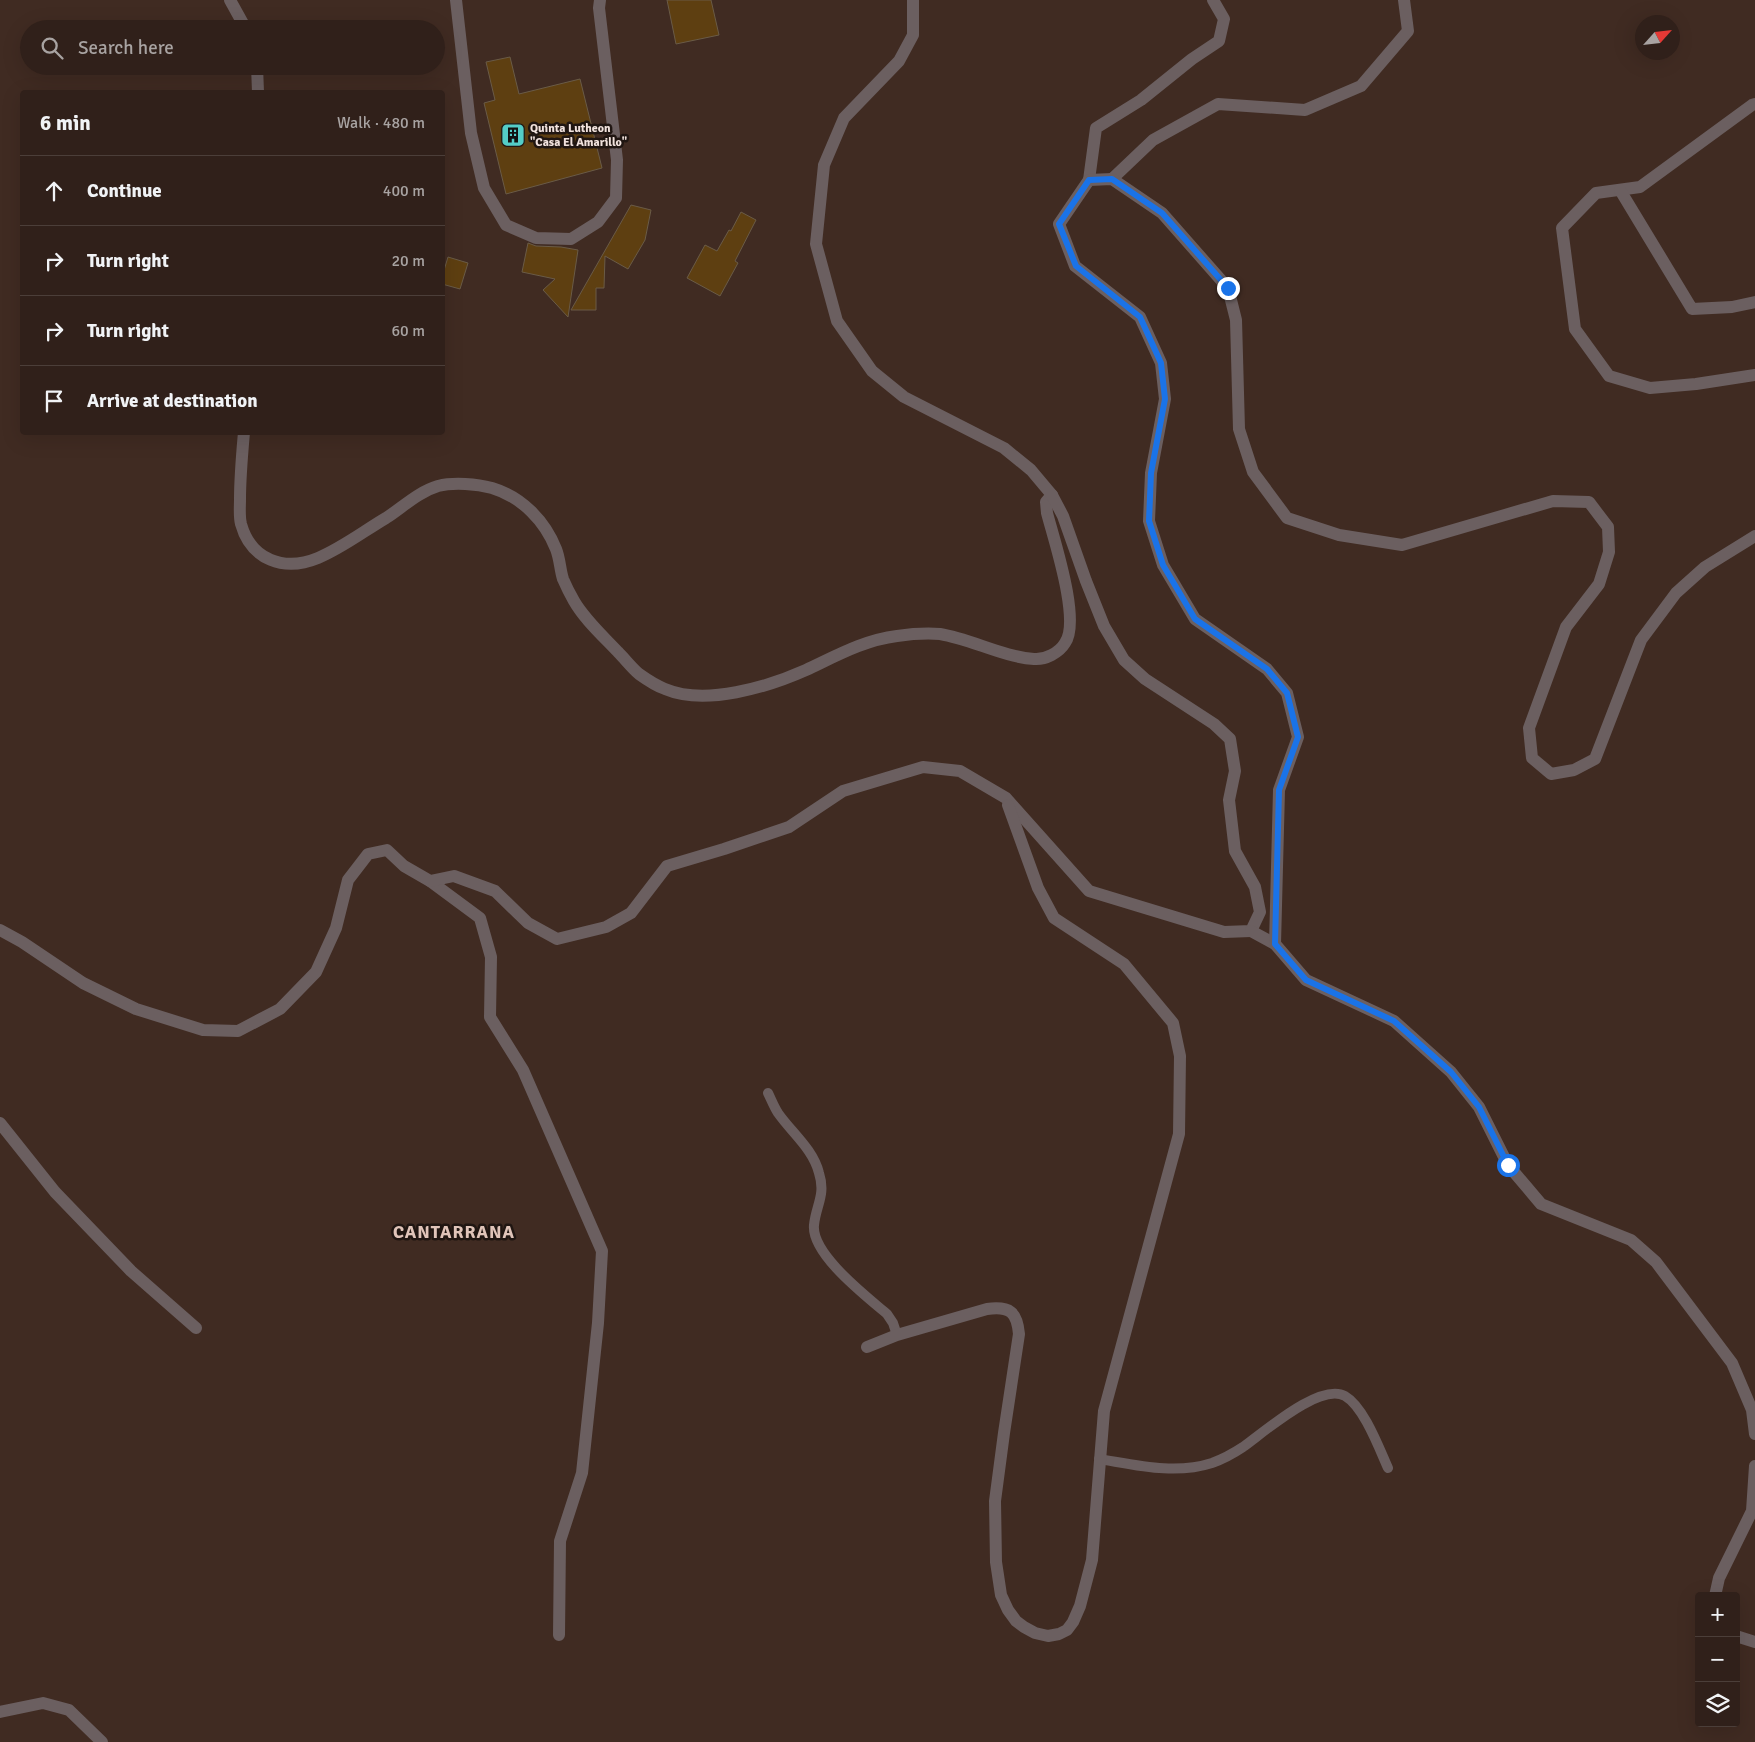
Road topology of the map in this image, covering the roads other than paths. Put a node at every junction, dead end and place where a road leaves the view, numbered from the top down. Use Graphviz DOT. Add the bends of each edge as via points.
graph roads {
  1 [pos="230,0"];
  2 [pos="456,0"];
  3 [pos="600,0"];
  4 [pos="914,0"];
  5 [pos="1213,0"];
  6 [pos="1404,0"];
  7 [pos="241,20"];
  8 [pos="257,75"];
  9 [pos="258,90"];
  10 [pos="1755,104"];
  11 [pos="1112,179"];
  12 [pos="1089,180"];
  13 [pos="1620,190"];
  14 [pos="1755,302"];
  15 [pos="1755,375"];
  16 [pos="244,435"];
  17 [pos="1052,495"];
  18 [pos="1755,536"];
  19 [pos="1006,798"];
  20 [pos="430,881"];
  21 [pos="0,930"];
  22 [pos="1251,930"];
  23 [pos="1275,944"];
  24 [pos="768,1093"];
  25 [pos="0,1123"];
  26 [pos="196,1328"];
  27 [pos="897,1335"];
  28 [pos="867,1347"];
  29 [pos="1755,1434"];
  30 [pos="1099,1459"];
  31 [pos="1755,1466"];
  32 [pos="1388,1468"];
  33 [pos="1716,1592"];
  34 [pos="559,1635"];
  35 [pos="1739,1637"];
  36 [pos="1755,1642"];
  37 [pos="0,1712"];
  38 [pos="102,1742"];
  1 -- 7 [label="street"];
  2 -- 3 [label="street" via="471,133 484,188 506,224 536,238 571,239 598,222 616,198 617,160"];
  4 -- 17 [label="street" via="913,35 899,61 844,118 824,165 816,244 818,254 837,321 872,371 904,397 1004,448 1031,470"];
  5 -- 12 [label="street" via="1224,19 1219,41 1141,100 1096,128"];
  6 -- 11 [label="street" via="1408,30 1361,86 1305,110 1218,104 1153,140"];
  8 -- 9 [label="street"];
  10 -- 13 [label="street" via="1640,187"];
  11 -- 12 [label="street"];
  11 -- 18 [label="street" via="1162,213 1228,288 1236,320 1239,429 1253,472 1287,518 1339,535 1402,545 1553,501 1589,502 1608,527 1609,552 1599,584 1566,627 1529,728 1532,758 1552,774 1574,770 1595,759 1641,640 1676,593 1705,567"];
  12 -- 23 [label="street" via="1059,224 1076,266 1140,317 1161,363 1165,399 1151,473 1149,521 1163,565 1195,619 1267,669 1287,693 1296,728 1298,737 1279,790"];
  13 -- 14 [label="street" via="1692,309"];
  13 -- 15 [label="street" via="1596,193 1562,228 1575,329 1603,368 1609,376 1650,388"];
  16 -- 17 [label="street" via="240,521 248,542 261,556 278,563 317,558 390,515 415,496 438,486 462,484 492,488 516,498 538,518 556,550 563,579 576,604 622,656 640,674 666,690 693,696 758,687 804,671 847,649 894,636 938,634 1037,660 1057,652 1066,642 1071,619 1047,513 1046,502"];
  17 -- 22 [label="street" via="1104,626 1124,660 1145,680 1214,724 1230,739 1235,771 1230,800 1235,851 1254,887 1260,912"];
  19 -- 20 [label="street" via="960,771 923,767 843,791 789,827 667,866 631,913 606,927 557,939 528,923 495,892 454,876"];
  19 -- 22 [label="street" via="1089,891 1224,932"];
  19 -- 30 [label="street" via="1038,888 1054,918 1124,964 1172,1023 1180,1056 1178,1134 1104,1411"];
  20 -- 21 [label="street" via="404,866 387,850 368,854 348,880 336,928 316,972 280,1009 238,1031 203,1030 136,1009 83,983"];
  20 -- 34 [label="street" via="480,918 491,957 490,1017 523,1070 602,1251 582,1473 560,1541"];
  22 -- 23 [label="street"];
  23 -- 29 [label="street" via="1306,980 1394,1021 1451,1072 1479,1107 1508,1165 1541,1204 1631,1240 1656,1262 1732,1363 1752,1410"];
  24 -- 27 [label="lane" via="777,1112 813,1158 819,1172 821,1199 814,1235 819,1247 829,1261 887,1314"];
  25 -- 26 [label="street" via="55,1192 131,1271"];
  27 -- 28 [label="street"];
  27 -- 30 [label="street" via="987,1309 1010,1311 1018,1322 996,1500 996,1562 1001,1595 1008,1610 1016,1621 1035,1633 1048,1636 1067,1630 1080,1606 1092,1560"];
  30 -- 32 [label="lane" via="1165,1469 1213,1462 1243,1447 1283,1417 1328,1393 1346,1396 1354,1404 1370,1427"];
  31 -- 33 [label="street" via="1752,1511 1719,1578"];
  35 -- 36 [label="street"];
  37 -- 38 [label="street" via="43,1703 69,1710"];
}
